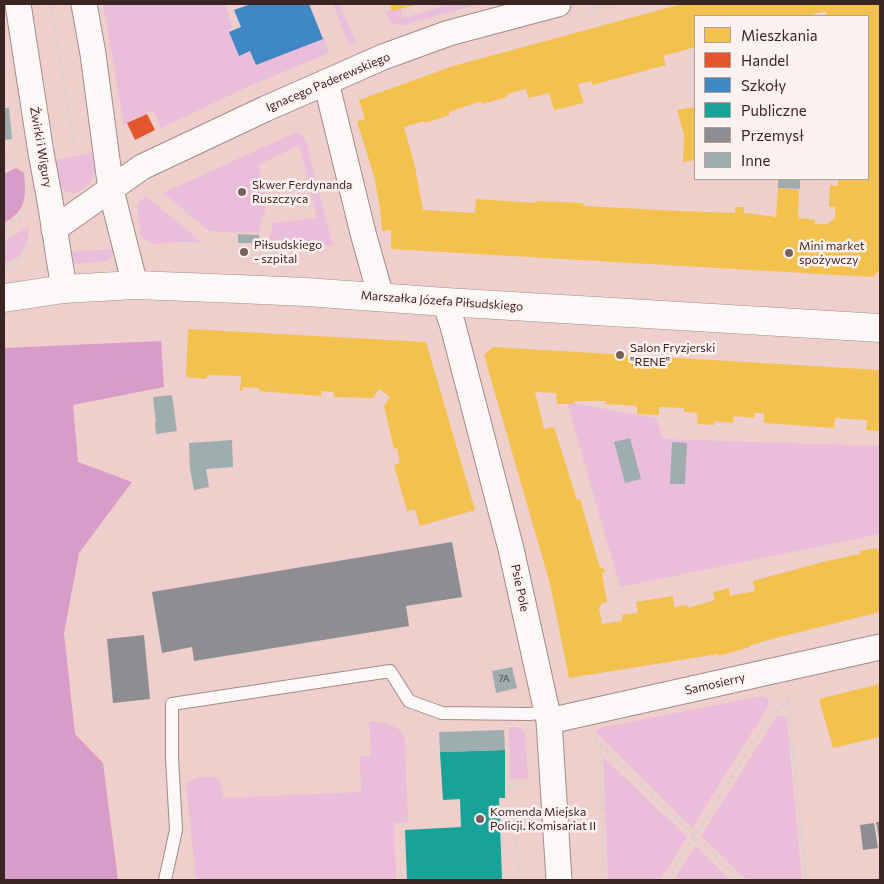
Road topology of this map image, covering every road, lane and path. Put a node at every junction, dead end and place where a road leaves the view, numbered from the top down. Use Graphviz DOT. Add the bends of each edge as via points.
graph roads {
  1 [pos="18,4"];
  2 [pos="51,4"];
  3 [pos="84,4"];
  4 [pos="558,4"];
  5 [pos="612,4"];
  6 [pos="581,12"];
  7 [pos="326,82"];
  8 [pos="80,145"];
  9 [pos="4,159"];
  10 [pos="11,163"];
  11 [pos="111,190"];
  12 [pos="54,229"];
  13 [pos="190,250"];
  14 [pos="288,254"];
  15 [pos="135,285"];
  16 [pos="64,289"];
  17 [pos="381,297"];
  18 [pos="4,298"];
  19 [pos="445,302"];
  20 [pos="880,328"];
  21 [pos="880,646"];
  22 [pos="794,694"];
  23 [pos="788,698"];
  24 [pos="548,716"];
  25 [pos="594,737"];
  26 [pos="600,743"];
  27 [pos="532,784"];
  28 [pos="504,786"];
  29 [pos="534,811"];
  30 [pos="694,837"];
  31 [pos="518,852"];
  32 [pos="501,853"];
  33 [pos="165,880"];
  34 [pos="521,880"];
  35 [pos="559,880"];
  36 [pos="604,880"];
  37 [pos="667,880"];
  38 [pos="739,880"];
  39 [pos="806,880"];
  1 -- 12 [label="street, Żwirki i Wigury"];
  2 -- 8 [label="path" via="74,147"];
  3 -- 11 [label="street"];
  4 -- 7 [label="street, Ignacego Paderewskiego" via="449,33"];
  5 -- 6 [label="path"];
  7 -- 11 [label="street, Ignacego Paderewskiego" via="142,167"];
  7 -- 17 [label="street"];
  9 -- 10 [label="path"];
  11 -- 12 [label="street, Ignacego Paderewskiego"];
  11 -- 15 [label="street"];
  12 -- 16 [label="street, Żwirki i Wigury"];
  13 -- 14 [label="path"];
  15 -- 16 [label="street, Marszałka Józefa Piłsudskiego"];
  15 -- 17 [label="street, Marszałka Józefa Piłsudskiego"];
  16 -- 18 [label="street, Marszałka Józefa Piłsudskiego"];
  17 -- 19 [label="street, Marszałka Józefa Piłsudskiego"];
  19 -- 20 [label="street, Marszałka Józefa Piłsudskiego"];
  19 -- 24 [label="street, Psie Pole" via="512,549"];
  21 -- 24 [label="street, Samosierry"];
  22 -- 23 [label="path"];
  23 -- 30 [label="path" via="760,732"];
  23 -- 39 [label="path"];
  24 -- 33 [label="lane" via="442,713 409,701 390,671 172,704 176,830"];
  24 -- 35 [label="street, Psie Pole"];
  25 -- 26 [label="path"];
  26 -- 30 [label="path"];
  26 -- 36 [label="path"];
  27 -- 28 [label="path"];
  29 -- 31 [label="path" via="524,817 516,830"];
  30 -- 37 [label="path"];
  30 -- 38 [label="path"];
  31 -- 32 [label="path"];
  31 -- 34 [label="path"];
}
